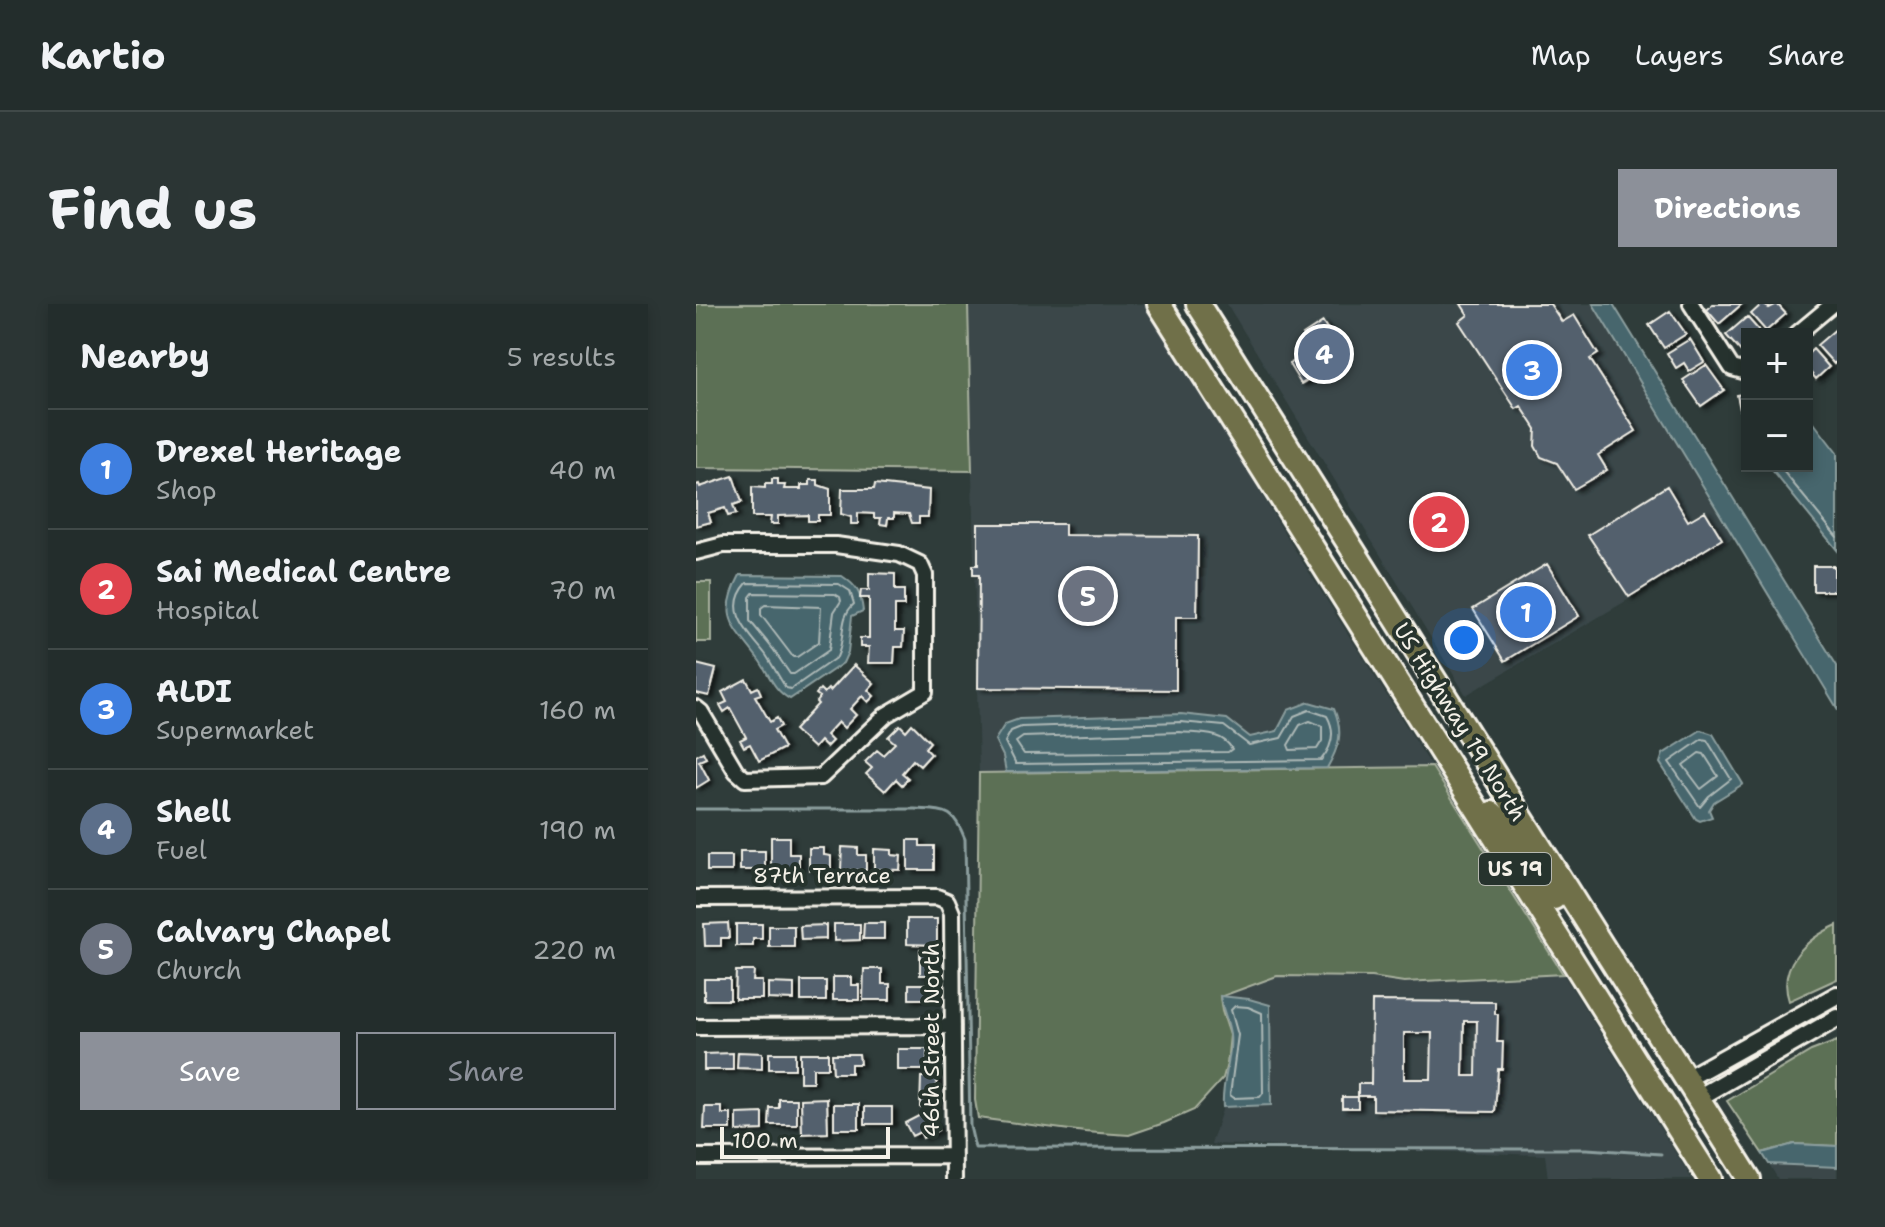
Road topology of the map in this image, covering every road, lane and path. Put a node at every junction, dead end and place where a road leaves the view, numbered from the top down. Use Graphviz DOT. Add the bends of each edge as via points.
graph roads {
  1 [pos="1159,304"];
  2 [pos="1198,304"];
  3 [pos="1691,304"];
  4 [pos="1833,304"];
  5 [pos="1804,328"];
  6 [pos="1741,370"];
  7 [pos="696,552"];
  8 [pos="1314,552"];
  9 [pos="696,708"];
  10 [pos="1467,733"];
  11 [pos="1456,774"];
  12 [pos="696,898"];
  13 [pos="947,901"];
  14 [pos="1837,995"];
  15 [pos="1837,1018"];
  16 [pos="953,1026"];
  17 [pos="696,1027"];
  18 [pos="1692,1088"];
  19 [pos="1675,1123"];
  20 [pos="954,1156"];
  21 [pos="696,1157"];
  22 [pos="954,1179"];
  23 [pos="1710,1179"];
  24 [pos="1731,1179"];
  25 [pos="1749,1179"];
  1 -- 8 [label="highway, US Highway 19 North / US 19"];
  2 -- 10 [label="highway, US Highway 19 North / US 19"];
  3 -- 6 [label="street" via="1732,368"];
  4 -- 5 [label="street"];
  7 -- 9 [label="street" via="723,545 836,545 899,554 920,564 925,575 925,692 886,715 821,777 745,779"];
  8 -- 10 [label="highway" via="1343,558 1441,711"];
  8 -- 11 [label="highway, US Highway 19 North / US 19"];
  10 -- 18 [label="highway, US Highway 19 North / US 19"];
  11 -- 18 [label="highway" via="1515,837 1663,1068"];
  11 -- 19 [label="highway, US Highway 19 North / US 19"];
  12 -- 13 [label="street, 87th Terrace"];
  13 -- 16 [label="street, 46th Street North" via="952,913"];
  14 -- 18 [label="street"];
  15 -- 18 [label="street"];
  16 -- 17 [label="street"];
  16 -- 20 [label="street, 46th Street North"];
  18 -- 25 [label="highway, US Highway 19 North / US 19"];
  19 -- 23 [label="highway, US Highway 19 North / US 19"];
  19 -- 24 [label="highway" via="1698,1127"];
  20 -- 21 [label="street"];
  20 -- 22 [label="street, 46th Street North"];
}
